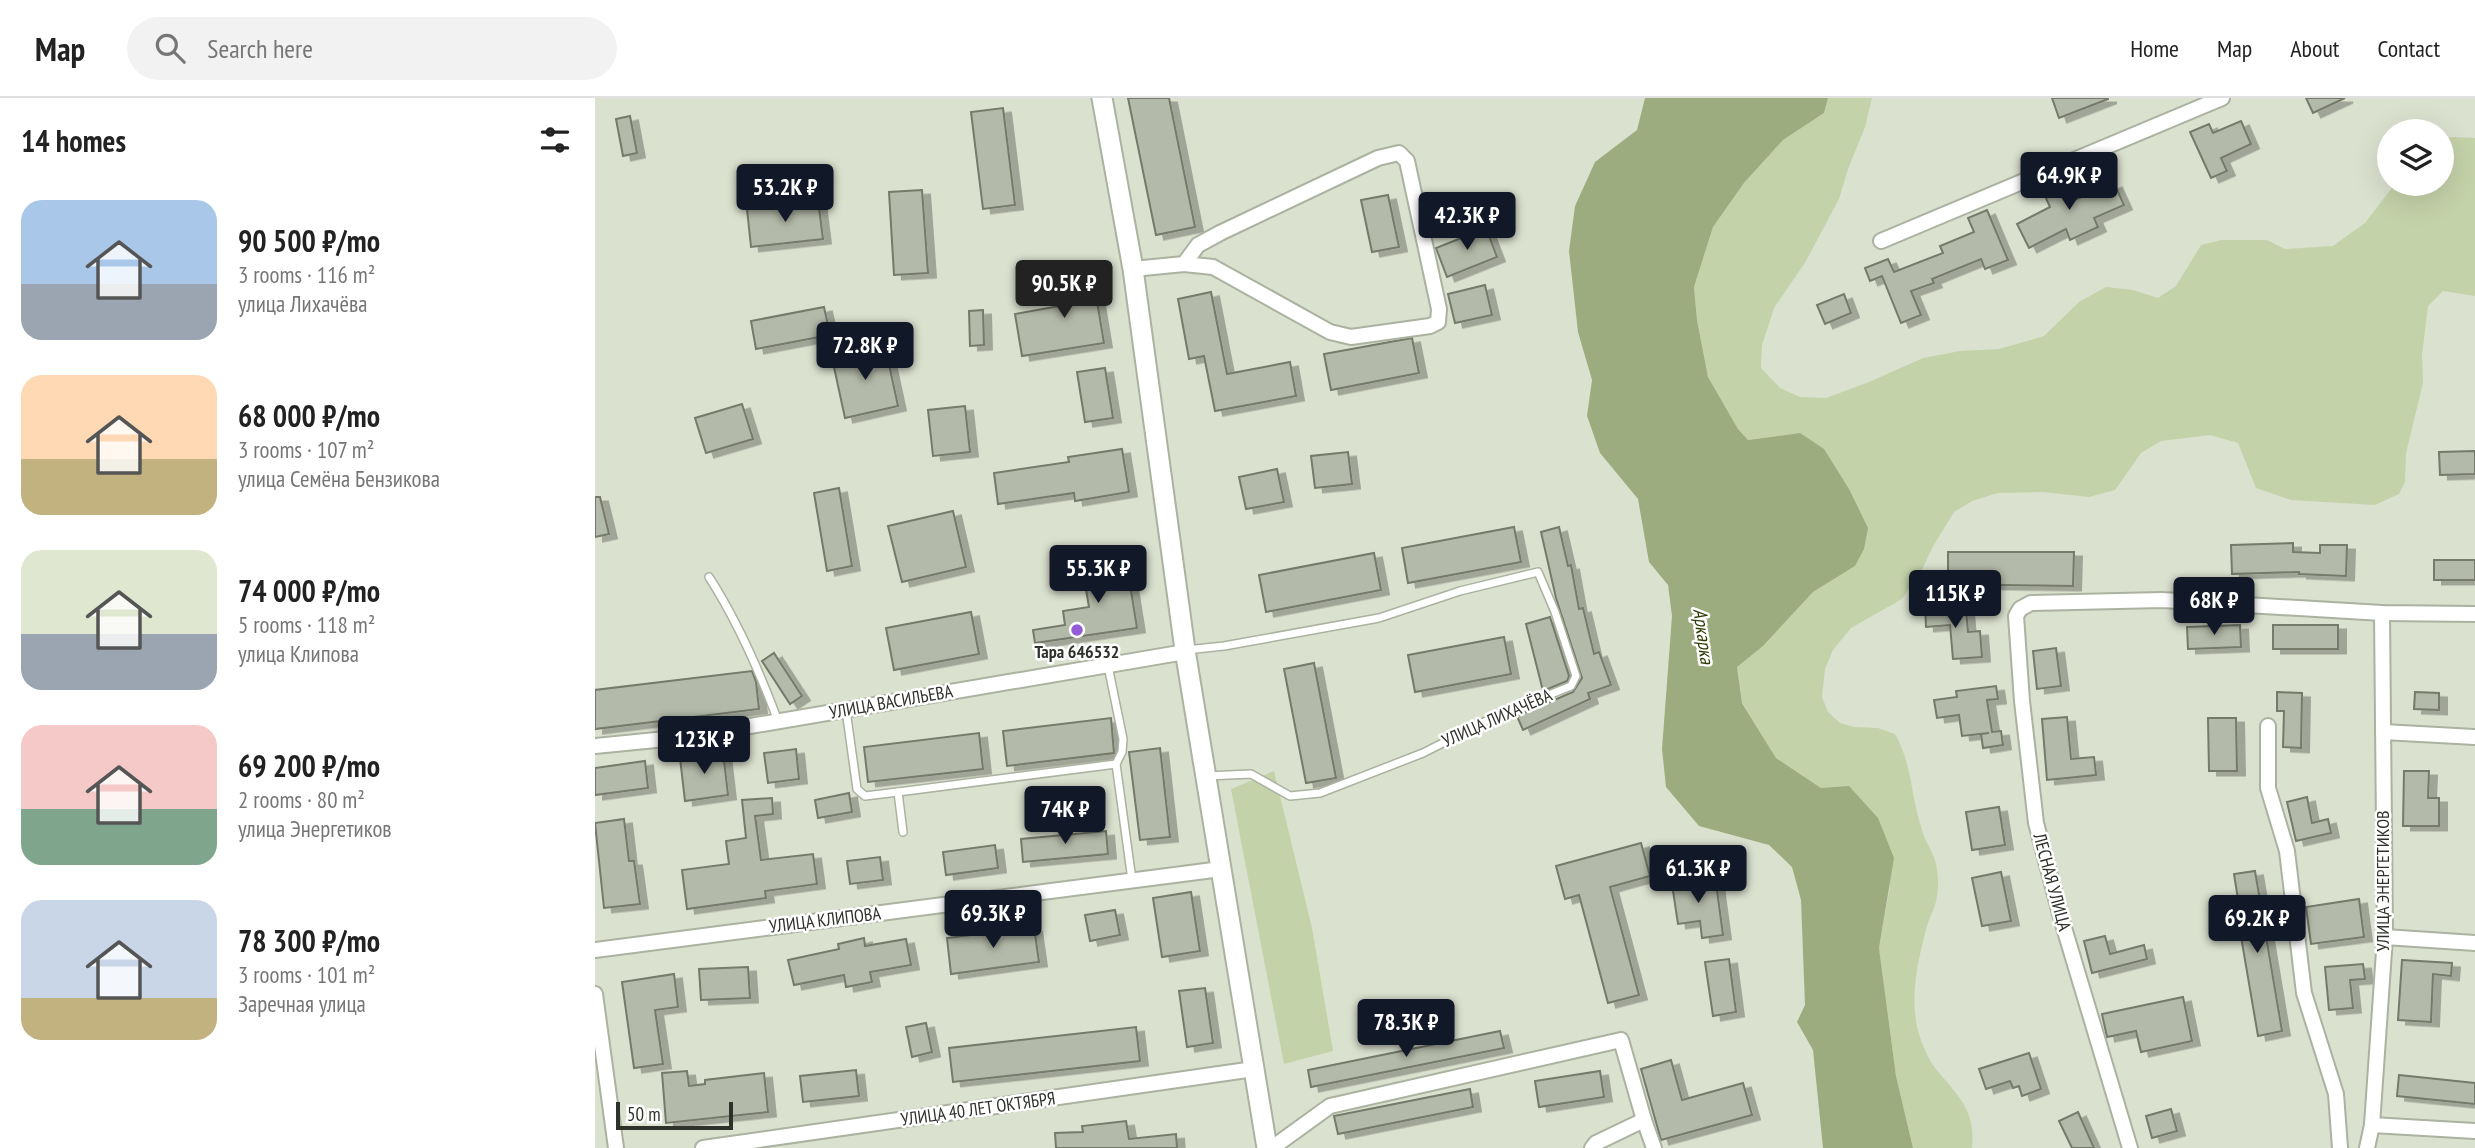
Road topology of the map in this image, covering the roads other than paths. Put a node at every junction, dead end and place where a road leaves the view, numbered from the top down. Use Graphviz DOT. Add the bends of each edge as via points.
graph roads {
  1 [pos="1102,98"];
  2 [pos="2222,98"];
  3 [pos="1881,241"];
  4 [pos="1185,264"];
  5 [pos="1133,269"];
  6 [pos="709,577"];
  7 [pos="2382,613"];
  8 [pos="2475,614"];
  9 [pos="1185,651"];
  10 [pos="1108,666"];
  11 [pos="846,710"];
  12 [pos="778,721"];
  13 [pos="2267,726"];
  14 [pos="2383,732"];
  15 [pos="2475,737"];
  16 [pos="595,746"];
  17 [pos="1117,764"];
  18 [pos="1206,776"];
  19 [pos="898,792"];
  20 [pos="903,831"];
  21 [pos="1221,869"];
  22 [pos="1132,881"];
  23 [pos="2385,937"];
  24 [pos="2475,943"];
  25 [pos="595,950"];
  26 [pos="595,994"];
  27 [pos="1254,1069"];
  28 [pos="1644,1120"];
  29 [pos="2372,1125"];
  30 [pos="2475,1131"];
  31 [pos="616,1148"];
  32 [pos="703,1148"];
  33 [pos="1269,1148"];
  34 [pos="1592,1148"];
  35 [pos="1654,1148"];
  36 [pos="2130,1148"];
  37 [pos="2340,1148"];
  38 [pos="2367,1148"];
  1 -- 5 [label="street"];
  2 -- 3 [label="street"];
  4 -- 4 [label="street" via="1213,267 1330,332 1351,337 1438,322 1407,160 1399,153 1378,158 1220,233 1198,245"];
  4 -- 5 [label="street"];
  5 -- 9 [label="street"];
  6 -- 12 [label="lane" via="733,615"];
  7 -- 8 [label="street"];
  7 -- 14 [label="street, УЛИЦА ЭНЕРГЕТИКОВ"];
  7 -- 36 [label="street, ЛЕСНАЯ УЛИЦА" via="2117,600 2031,603 2016,616 2036,823"];
  9 -- 10 [label="street, УЛИЦА ВАСИЛЬЕВА"];
  9 -- 18 [label="street"];
  9 -- 18 [label="lane, УЛИЦА ЛИХАЧЁВА" via="1379,618 1538,572 1576,677 1571,686 1320,793 1290,796 1251,774"];
  10 -- 11 [label="street, УЛИЦА ВАСИЛЬЕВА"];
  10 -- 17 [label="lane" via="1123,739"];
  11 -- 12 [label="street, УЛИЦА ВАСИЛЬЕВА"];
  11 -- 19 [label="lane" via="857,789 865,796"];
  12 -- 16 [label="street, УЛИЦА ВАСИЛЬЕВА"];
  13 -- 37 [label="street" via="2267,788 2287,851 2304,993 2336,1094"];
  14 -- 15 [label="street"];
  14 -- 23 [label="street, УЛИЦА ЭНЕРГЕТИКОВ"];
  17 -- 19 [label="lane"];
  17 -- 22 [label="lane"];
  18 -- 21 [label="street"];
  19 -- 20 [label="lane"];
  21 -- 22 [label="street, УЛИЦА КЛИПОВА"];
  21 -- 27 [label="street"];
  22 -- 25 [label="street, УЛИЦА КЛИПОВА"];
  23 -- 24 [label="street"];
  23 -- 29 [label="street, УЛИЦА ЭНЕРГЕТИКОВ"];
  26 -- 31 [label="street"];
  27 -- 32 [label="street, УЛИЦА 40 ЛЕТ ОКТЯБРЯ"];
  27 -- 33 [label="street"];
  28 -- 33 [label="street" via="1621,1040 1330,1106"];
  28 -- 34 [label="street"];
  28 -- 35 [label="street"];
  29 -- 30 [label="street"];
  29 -- 38 [label="street, УЛИЦА ЭНЕРГЕТИКОВ"];
}
